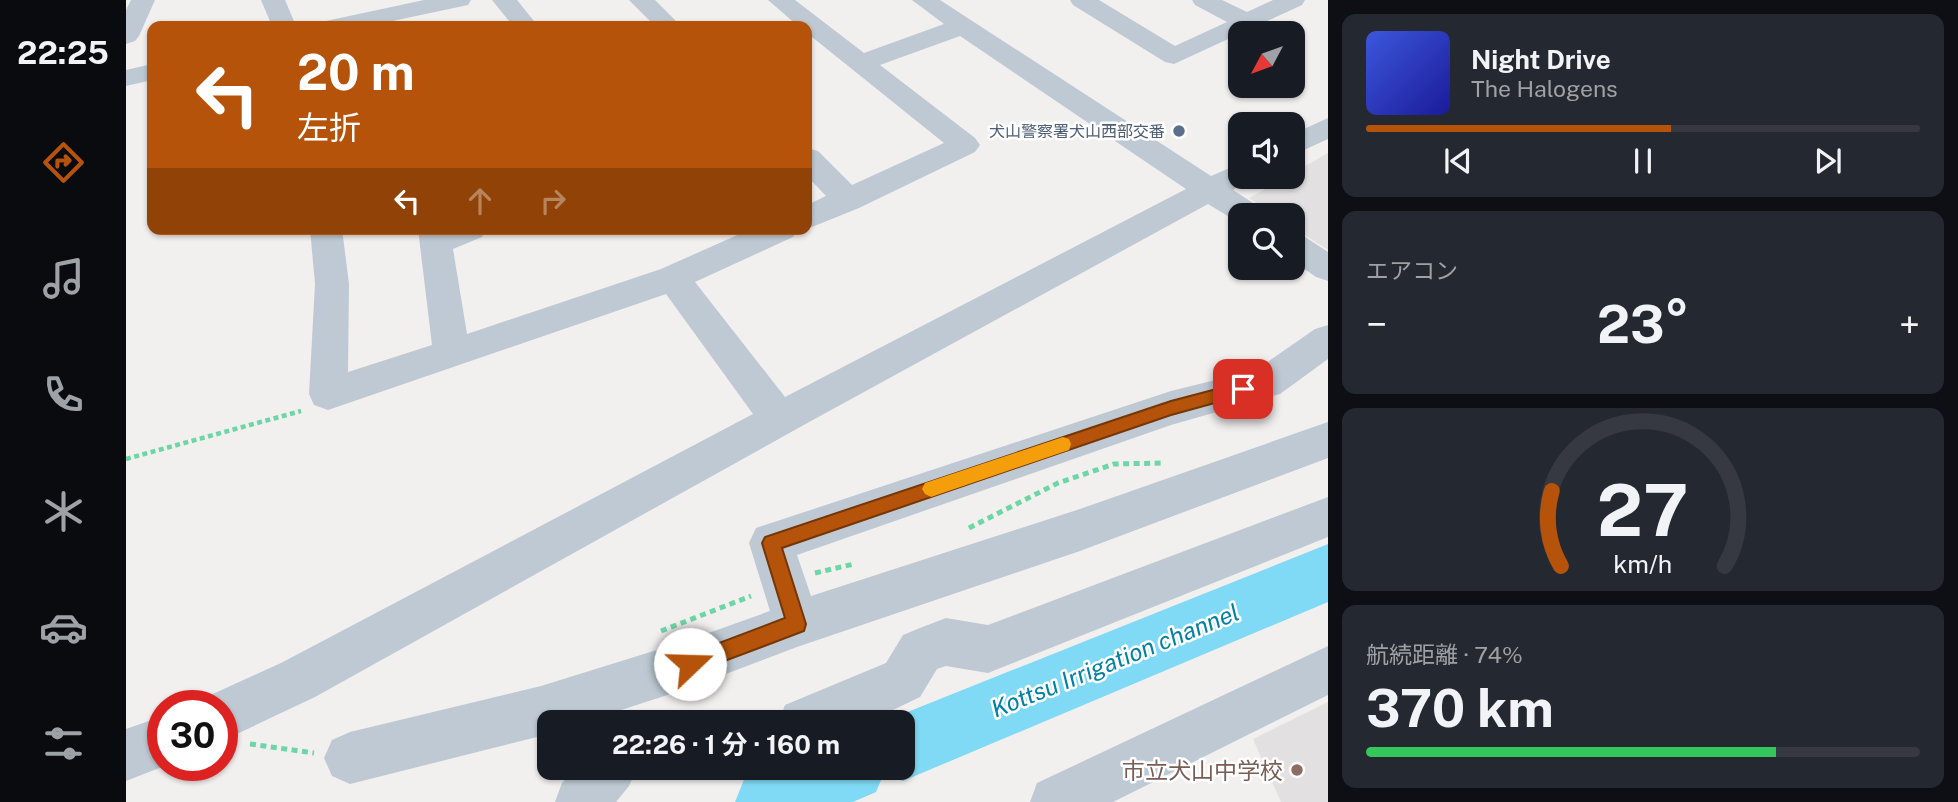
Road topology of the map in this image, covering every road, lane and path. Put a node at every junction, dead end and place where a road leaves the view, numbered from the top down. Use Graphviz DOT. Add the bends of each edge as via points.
graph roads {
  1 [pos="143,0"];
  2 [pos="273,0"];
  3 [pos="459,0"];
  4 [pos="504,0"];
  5 [pos="641,0"];
  6 [pos="780,0"];
  7 [pos="924,0"];
  8 [pos="1082,0"];
  9 [pos="1204,0"];
  10 [pos="1293,0"];
  11 [pos="368,15"];
  12 [pos="282,21"];
  13 [pos="350,21"];
  14 [pos="522,21"];
  15 [pos="664,21"];
  16 [pos="807,21"];
  17 [pos="1244,21"];
  18 [pos="1248,21"];
  19 [pos="812,25"];
  20 [pos="963,26"];
  21 [pos="1228,30"];
  22 [pos="126,36"];
  23 [pos="861,64"];
  24 [pos="147,73"];
  25 [pos="126,78"];
  26 [pos="1328,127"];
  27 [pos="1305,139"];
  28 [pos="812,163"];
  29 [pos="1225,182"];
  30 [pos="848,200"];
  31 [pos="1240,203"];
  32 [pos="812,216"];
  33 [pos="327,235"];
  34 [pos="769,235"];
  35 [pos="435,236"];
  36 [pos="1305,253"];
  37 [pos="1328,268"];
  38 [pos="673,278"];
  39 [pos="1328,339"];
  40 [pos="452,354"];
  41 [pos="328,394"];
  42 [pos="779,419"];
  43 [pos="1328,440"];
  44 [pos="126,459"];
  45 [pos="1328,517"];
  46 [pos="797,624"];
  47 [pos="1328,670"];
  48 [pos="836,710"];
  49 [pos="238,728"];
  50 [pos="238,731"];
  51 [pos="147,747"];
  52 [pos="126,755"];
  53 [pos="349,758"];
  54 [pos="600,780"];
  55 [pos="581,802"];
  56 [pos="1056,802"];
  1 -- 22 [label="street"];
  2 -- 12 [label="street"];
  3 -- 11 [label="street"];
  4 -- 14 [label="street"];
  5 -- 15 [label="street"];
  6 -- 16 [label="street"];
  7 -- 20 [label="street"];
  8 -- 21 [label="street" via="1174,55"];
  9 -- 17 [label="street"];
  10 -- 18 [label="street"];
  11 -- 13 [label="street"];
  19 -- 23 [label="street"];
  20 -- 23 [label="street"];
  20 -- 29 [label="street"];
  23 -- 30 [label="street" via="965,145"];
  24 -- 25 [label="street"];
  26 -- 27 [label="street"];
  28 -- 30 [label="street"];
  29 -- 31 [label="street"];
  29 -- 42 [label="street"];
  30 -- 32 [label="street"];
  33 -- 41 [label="street" via="332,284"];
  34 -- 38 [label="street"];
  35 -- 40 [label="street"];
  36 -- 37 [label="street"];
  38 -- 40 [label="street"];
  38 -- 42 [label="street"];
  39 -- 46 [label="street" via="1267,383 1171,408 771,543"];
  40 -- 41 [label="street"];
  41 -- 44 [label="path" via="321,405"];
  42 -- 49 [label="street" via="298,680"];
  43 -- 46 [label="street" via="1080,530"];
  45 -- 48 [label="street" via="988,649 946,642 920,652 903,680"];
  46 -- 53 [label="street" via="541,711"];
  47 -- 56 [label="street"];
  50 -- 53 [label="path"];
  51 -- 52 [label="street"];
  54 -- 55 [label="street"];
}
